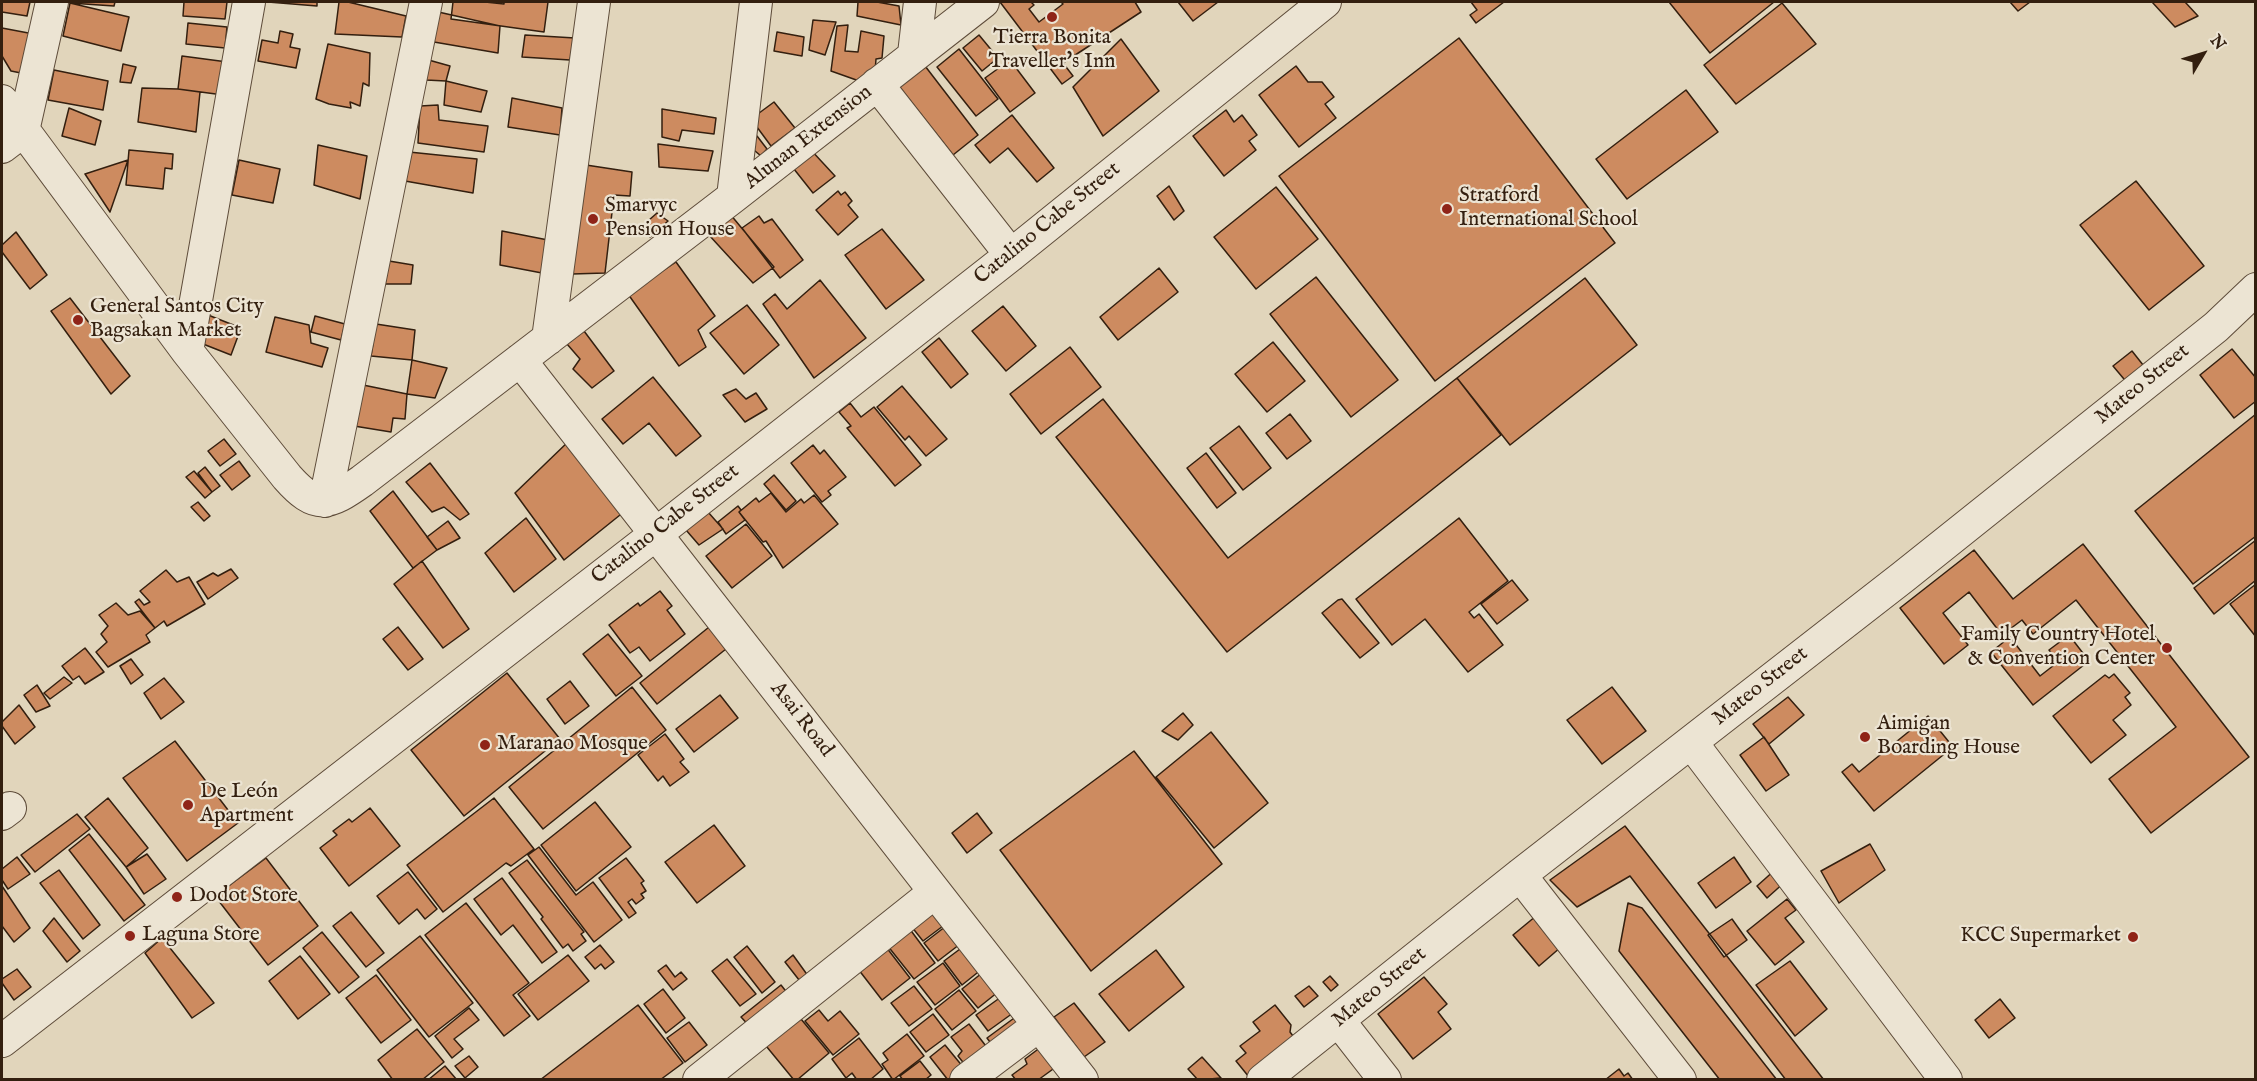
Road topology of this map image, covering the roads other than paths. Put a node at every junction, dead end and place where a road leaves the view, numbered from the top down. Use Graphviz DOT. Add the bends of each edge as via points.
graph roads {
  1 [pos="52,2"];
  2 [pos="249,2"];
  3 [pos="426,2"];
  4 [pos="594,2"];
  5 [pos="756,2"];
  6 [pos="920,2"];
  7 [pos="983,2"];
  8 [pos="1325,2"];
  9 [pos="914,54"];
  10 [pos="877,84"];
  11 [pos="2,100"];
  12 [pos="12,139"];
  13 [pos="733,197"];
  14 [pos="1011,255"];
  15 [pos="2256,289"];
  16 [pos="548,339"];
  17 [pos="188,351"];
  18 [pos="520,360"];
  19 [pos="325,501"];
  20 [pos="656,534"];
  21 [pos="1691,742"];
  22 [pos="1520,875"];
  23 [pos="935,892"];
  24 [pos="1339,1021"];
  25 [pos="1039,1025"];
  26 [pos="2,1041"];
  27 [pos="699,1080"];
  28 [pos="966,1080"];
  29 [pos="1082,1080"];
  30 [pos="1263,1080"];
  31 [pos="1385,1080"];
  32 [pos="1680,1080"];
  33 [pos="1946,1080"];
  1 -- 12 [label="street"];
  2 -- 17 [label="street"];
  3 -- 19 [label="street"];
  4 -- 16 [label="street"];
  5 -- 13 [label="street"];
  6 -- 9 [label="street"];
  7 -- 9 [label="street, Alunan Extension"];
  8 -- 14 [label="street, Catalino Cabe Street"];
  9 -- 10 [label="street, Alunan Extension"];
  10 -- 13 [label="street, Alunan Extension"];
  10 -- 14 [label="street"];
  11 -- 12 [label="street"];
  12 -- 17 [label="street"];
  13 -- 16 [label="street, Alunan Extension"];
  14 -- 20 [label="street, Catalino Cabe Street"];
  15 -- 21 [label="street, Mateo Street" via="2181,355"];
  16 -- 18 [label="street, Alunan Extension"];
  17 -- 19 [label="street" via="301,492"];
  18 -- 19 [label="street, Alunan Extension" via="355,486 336,499"];
  18 -- 20 [label="street, Asai Road"];
  20 -- 23 [label="street, Asai Road"];
  20 -- 26 [label="street, Catalino Cabe Street"];
  21 -- 22 [label="street, Mateo Street"];
  21 -- 33 [label="street"];
  22 -- 24 [label="street, Mateo Street"];
  22 -- 32 [label="street"];
  23 -- 25 [label="street, Asai Road"];
  23 -- 27 [label="street"];
  24 -- 30 [label="street, Mateo Street"];
  24 -- 31 [label="street"];
  25 -- 28 [label="street"];
  25 -- 29 [label="street, Asai Road"];
}
